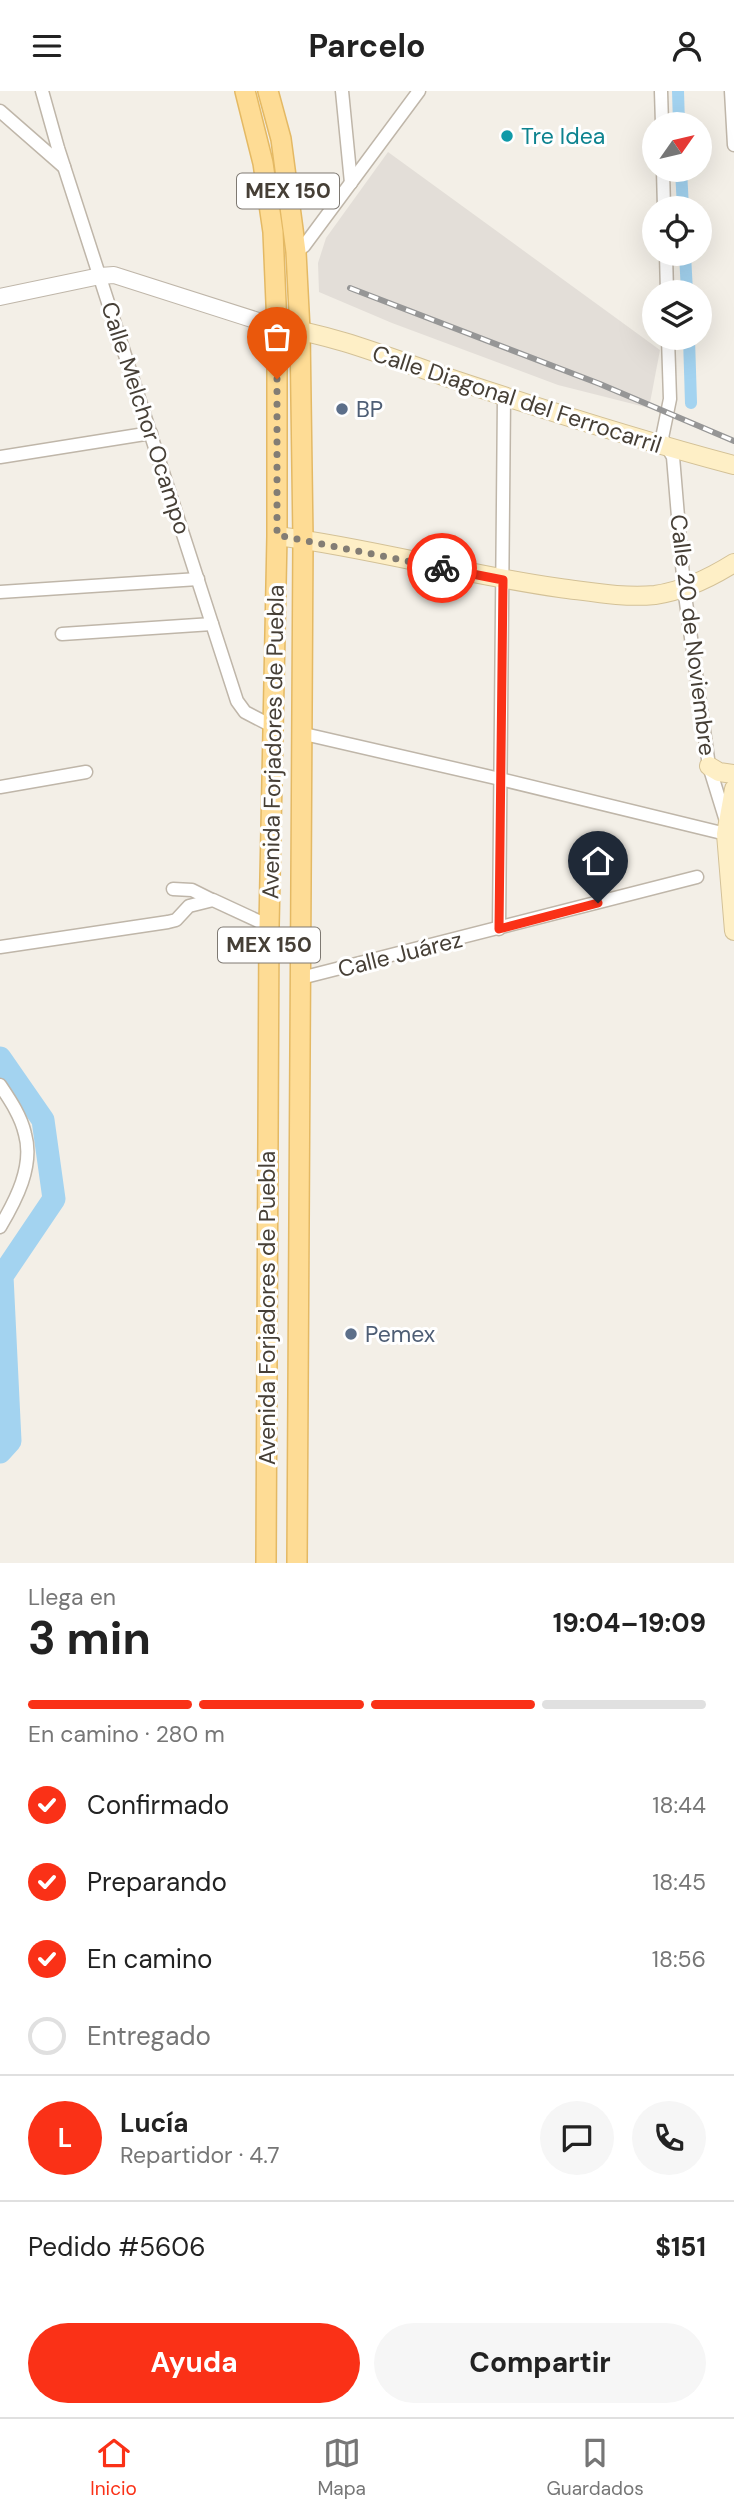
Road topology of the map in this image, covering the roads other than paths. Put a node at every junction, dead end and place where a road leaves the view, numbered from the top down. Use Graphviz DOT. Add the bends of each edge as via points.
graph roads {
  1 [pos="42,91"];
  2 [pos="245,91"];
  3 [pos="268,91"];
  4 [pos="342,91"];
  5 [pos="419,91"];
  6 [pos="661,91"];
  7 [pos="731,91"];
  8 [pos="0,111"];
  9 [pos="662,112"];
  10 [pos="734,145"];
  11 [pos="64,167"];
  12 [pos="351,184"];
  13 [pos="296,251"];
  14 [pos="100,276"];
  15 [pos="0,297"];
  16 [pos="277,327"];
  17 [pos="300,330"];
  18 [pos="668,350"];
  19 [pos="504,397"];
  20 [pos="151,433"];
  21 [pos="668,448"];
  22 [pos="0,457"];
  23 [pos="734,465"];
  24 [pos="277,535"];
  25 [pos="303,539"];
  26 [pos="734,563"];
  27 [pos="198,579"];
  28 [pos="503,580"];
  29 [pos="684,588"];
  30 [pos="0,592"];
  31 [pos="212,624"];
  32 [pos="62,634"];
  33 [pos="274,727"];
  34 [pos="300,733"];
  35 [pos="709,766"];
  36 [pos="86,772"];
  37 [pos="734,774"];
  38 [pos="499,779"];
  39 [pos="0,787"];
  40 [pos="734,789"];
  41 [pos="726,828"];
  42 [pos="697,877"];
  43 [pos="173,889"];
  44 [pos="213,900"];
  45 [pos="269,926"];
  46 [pos="499,929"];
  47 [pos="734,931"];
  48 [pos="0,947"];
  49 [pos="301,978"];
  50 [pos="0,1085"];
  51 [pos="0,1227"];
  52 [pos="266,1563"];
  53 [pos="297,1563"];
  1 -- 11 [label="street, Calle Melchor Ocampo"];
  2 -- 16 [label="main road, Avenida Forjadores de Puebla / MEX 150" via="263,163 273,232"];
  3 -- 13 [label="main road, Avenida Forjadores de Puebla / MEX 150" via="281,139"];
  4 -- 12 [label="street"];
  5 -- 12 [label="street"];
  6 -- 9 [label="street"];
  7 -- 10 [label="street"];
  8 -- 11 [label="street"];
  11 -- 14 [label="street, Calle Melchor Ocampo"];
  12 -- 13 [label="street"];
  13 -- 17 [label="main road, Avenida Forjadores de Puebla / MEX 150"];
  14 -- 15 [label="street"];
  14 -- 16 [label="street" via="114,275"];
  14 -- 20 [label="street, Calle Melchor Ocampo"];
  16 -- 17 [label="main road, Calle Diagonal del Ferrocarril"];
  16 -- 24 [label="main road, Avenida Forjadores de Puebla / MEX 150"];
  17 -- 19 [label="main road, Calle Diagonal del Ferrocarril"];
  17 -- 25 [label="main road, Avenida Forjadores de Puebla / MEX 150"];
  18 -- 21 [label="street, Calle 20 de Noviembre" via="670,399 662,438"];
  19 -- 21 [label="main road, Calle Diagonal del Ferrocarril"];
  19 -- 28 [label="street"];
  20 -- 22 [label="street"];
  20 -- 27 [label="street, Calle Melchor Ocampo"];
  21 -- 23 [label="main road, Calle Diagonal del Ferrocarril"];
  21 -- 29 [label="street, Calle 20 de Noviembre" via="673,457"];
  24 -- 25 [label="main road"];
  24 -- 33 [label="main road, Avenida Forjadores de Puebla / MEX 150"];
  25 -- 28 [label="main road"];
  25 -- 34 [label="main road, Avenida Forjadores de Puebla / MEX 150"];
  26 -- 29 [label="main road"];
  27 -- 30 [label="street"];
  27 -- 31 [label="street, Calle Melchor Ocampo"];
  28 -- 29 [label="main road" via="627,596"];
  28 -- 38 [label="street"];
  29 -- 35 [label="street, Calle 20 de Noviembre"];
  31 -- 32 [label="street"];
  31 -- 33 [label="street, Calle Melchor Ocampo" via="240,707"];
  33 -- 45 [label="main road, Avenida Forjadores de Puebla / MEX 150"];
  34 -- 38 [label="street"];
  34 -- 49 [label="main road, Avenida Forjadores de Puebla / MEX 150"];
  35 -- 37 [label="main road"];
  35 -- 41 [label="street, Calle 20 de Noviembre"];
  36 -- 39 [label="street"];
  38 -- 41 [label="street"];
  38 -- 46 [label="street"];
  40 -- 41 [label="main road"];
  41 -- 47 [label="main road"];
  42 -- 46 [label="street, Calle Juárez"];
  43 -- 44 [label="street" via="192,890"];
  44 -- 45 [label="street"];
  44 -- 48 [label="street" via="189,906 168,922"];
  45 -- 52 [label="main road, Avenida Forjadores de Puebla / MEX 150"];
  46 -- 49 [label="street, Calle Juárez"];
  49 -- 53 [label="main road, Avenida Forjadores de Puebla / MEX 150"];
  50 -- 51 [label="street" via="18,1113 27,1148 25,1173"];
}
